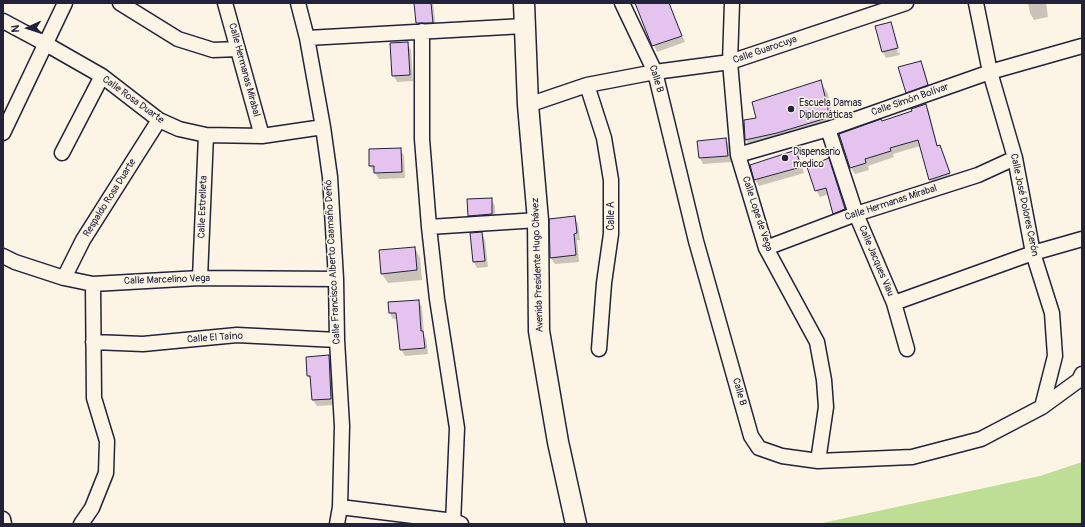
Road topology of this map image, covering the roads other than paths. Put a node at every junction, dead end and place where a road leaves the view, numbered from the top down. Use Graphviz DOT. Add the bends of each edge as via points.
graph roads {
  1 [pos="65,3"];
  2 [pos="120,3"];
  3 [pos="225,3"];
  4 [pos="298,3"];
  5 [pos="524,3"];
  6 [pos="622,3"];
  7 [pos="732,3"];
  8 [pos="906,3"];
  9 [pos="976,3"];
  10 [pos="3,21"];
  11 [pos="524,26"];
  12 [pos="422,31"];
  13 [pos="307,38"];
  14 [pos="46,44"];
  15 [pos="1082,46"];
  16 [pos="238,49"];
  17 [pos="730,62"];
  18 [pos="655,72"];
  19 [pos="990,72"];
  20 [pos="102,76"];
  21 [pos="587,86"];
  22 [pos="528,105"];
  23 [pos="159,120"];
  24 [pos="323,127"];
  25 [pos="828,129"];
  26 [pos="3,133"];
  27 [pos="206,135"];
  28 [pos="262,136"];
  29 [pos="62,153"];
  30 [pos="738,155"];
  31 [pos="1016,158"];
  32 [pos="856,214"];
  33 [pos="538,220"];
  34 [pos="429,227"];
  35 [pos="1082,239"];
  36 [pos="766,248"];
  37 [pos="1033,253"];
  38 [pos="3,256"];
  39 [pos="64,278"];
  40 [pos="200,278"];
  41 [pos="336,279"];
  42 [pos="93,284"];
  43 [pos="894,303"];
  44 [pos="337,340"];
  45 [pos="93,342"];
  46 [pos="599,349"];
  47 [pos="907,349"];
  48 [pos="1082,374"];
  49 [pos="1042,407"];
  50 [pos="818,461"];
  51 [pos="340,507"];
  52 [pos="3,520"];
  53 [pos="85,523"];
  54 [pos="456,523"];
  55 [pos="4,524"];
  56 [pos="336,524"];
  57 [pos="576,524"];
  1 -- 14 [label="street"];
  2 -- 16 [label="street" via="178,39 213,50"];
  3 -- 16 [label="street, Calle Hermanas Mirabal"];
  4 -- 13 [label="street, Calle Francisco Alberto Caamaño Deñó"];
  5 -- 11 [label="main road, Avenida Presidente Hugo Chávez"];
  6 -- 18 [label="street, Calle B"];
  7 -- 17 [label="street, Calle Lope de Vega"];
  8 -- 17 [label="street, Calle Guarocuya"];
  9 -- 19 [label="street, Calle José Dolores Cerón"];
  10 -- 14 [label="street, Calle Rosa Duarte"];
  11 -- 12 [label="street"];
  11 -- 22 [label="main road, Avenida Presidente Hugo Chávez"];
  12 -- 13 [label="street"];
  12 -- 34 [label="street" via="422,138"];
  13 -- 24 [label="street, Calle Francisco Alberto Caamaño Deñó"];
  14 -- 20 [label="street, Calle Rosa Duarte"];
  14 -- 26 [label="street"];
  15 -- 19 [label="street, Calle Simón Bolívar"];
  16 -- 28 [label="street, Calle Hermanas Mirabal"];
  17 -- 18 [label="street, Calle Guarocuya"];
  17 -- 30 [label="street, Calle Lope de Vega"];
  18 -- 21 [label="street, Calle Guarocuya"];
  18 -- 50 [label="street, Calle B" via="696,241 751,436 759,448 782,456"];
  19 -- 25 [label="street, Calle Simón Bolívar"];
  19 -- 31 [label="street, Calle José Dolores Cerón"];
  20 -- 23 [label="street, Calle Rosa Duarte"];
  20 -- 29 [label="street"];
  21 -- 22 [label="street, Calle Guarocuya"];
  21 -- 46 [label="street, Calle A" via="604,138 611,180 611,234"];
  22 -- 33 [label="main road, Avenida Presidente Hugo Chávez"];
  23 -- 27 [label="street, Calle Rosa Duarte" via="179,129"];
  23 -- 39 [label="street, Respaldo Rosa Duarte" via="83,240"];
  24 -- 28 [label="street, Calle Rosa Duarte"];
  24 -- 41 [label="street, Calle Francisco Alberto Caamaño Deñó" via="330,177"];
  25 -- 30 [label="street, Calle Simón Bolívar"];
  25 -- 32 [label="street, Calle Jacques Viau"];
  27 -- 28 [label="street, Calle Rosa Duarte"];
  27 -- 40 [label="street, Calle Estrelleta"];
  30 -- 36 [label="street, Calle Lope de Vega"];
  31 -- 32 [label="street, Calle Hermanas Mirabal" via="978,175"];
  31 -- 37 [label="street, Calle José Dolores Cerón"];
  32 -- 36 [label="street, Calle Hermanas Mirabal"];
  32 -- 43 [label="street, Calle Jacques Viau"];
  33 -- 34 [label="street"];
  33 -- 57 [label="main road, Avenida Presidente Hugo Chávez" via="539,331 558,442"];
  34 -- 54 [label="street" via="437,299 457,428"];
  35 -- 37 [label="street"];
  36 -- 50 [label="street, Calle Lope de Vega" via="817,342 826,407"];
  37 -- 43 [label="street"];
  37 -- 49 [label="street, Calle José Dolores Cerón" via="1052,313 1055,356"];
  38 -- 39 [label="street, Calle Marcelino Vega"];
  39 -- 42 [label="street, Calle Marcelino Vega"];
  40 -- 41 [label="street, Calle Marcelino Vega"];
  40 -- 42 [label="street, Calle Marcelino Vega"];
  41 -- 44 [label="street, Calle Francisco Alberto Caamaño Deñó"];
  42 -- 45 [label="street"];
  43 -- 47 [label="street, Calle Jacques Viau"];
  44 -- 45 [label="street, Calle El Taíno" via="237,335 143,344"];
  44 -- 51 [label="street, Calle Francisco Alberto Caamaño Deñó" via="342,426"];
  45 -- 53 [label="street" via="94,398 107,441 106,473"];
  48 -- 49 [label="street, Calle B" via="1079,380"];
  49 -- 50 [label="street, Calle B" via="981,439 912,457"];
  51 -- 54 [label="street"];
  51 -- 56 [label="street, Calle Francisco Alberto Caamaño Deñó"];
  52 -- 55 [label="street"];
}
